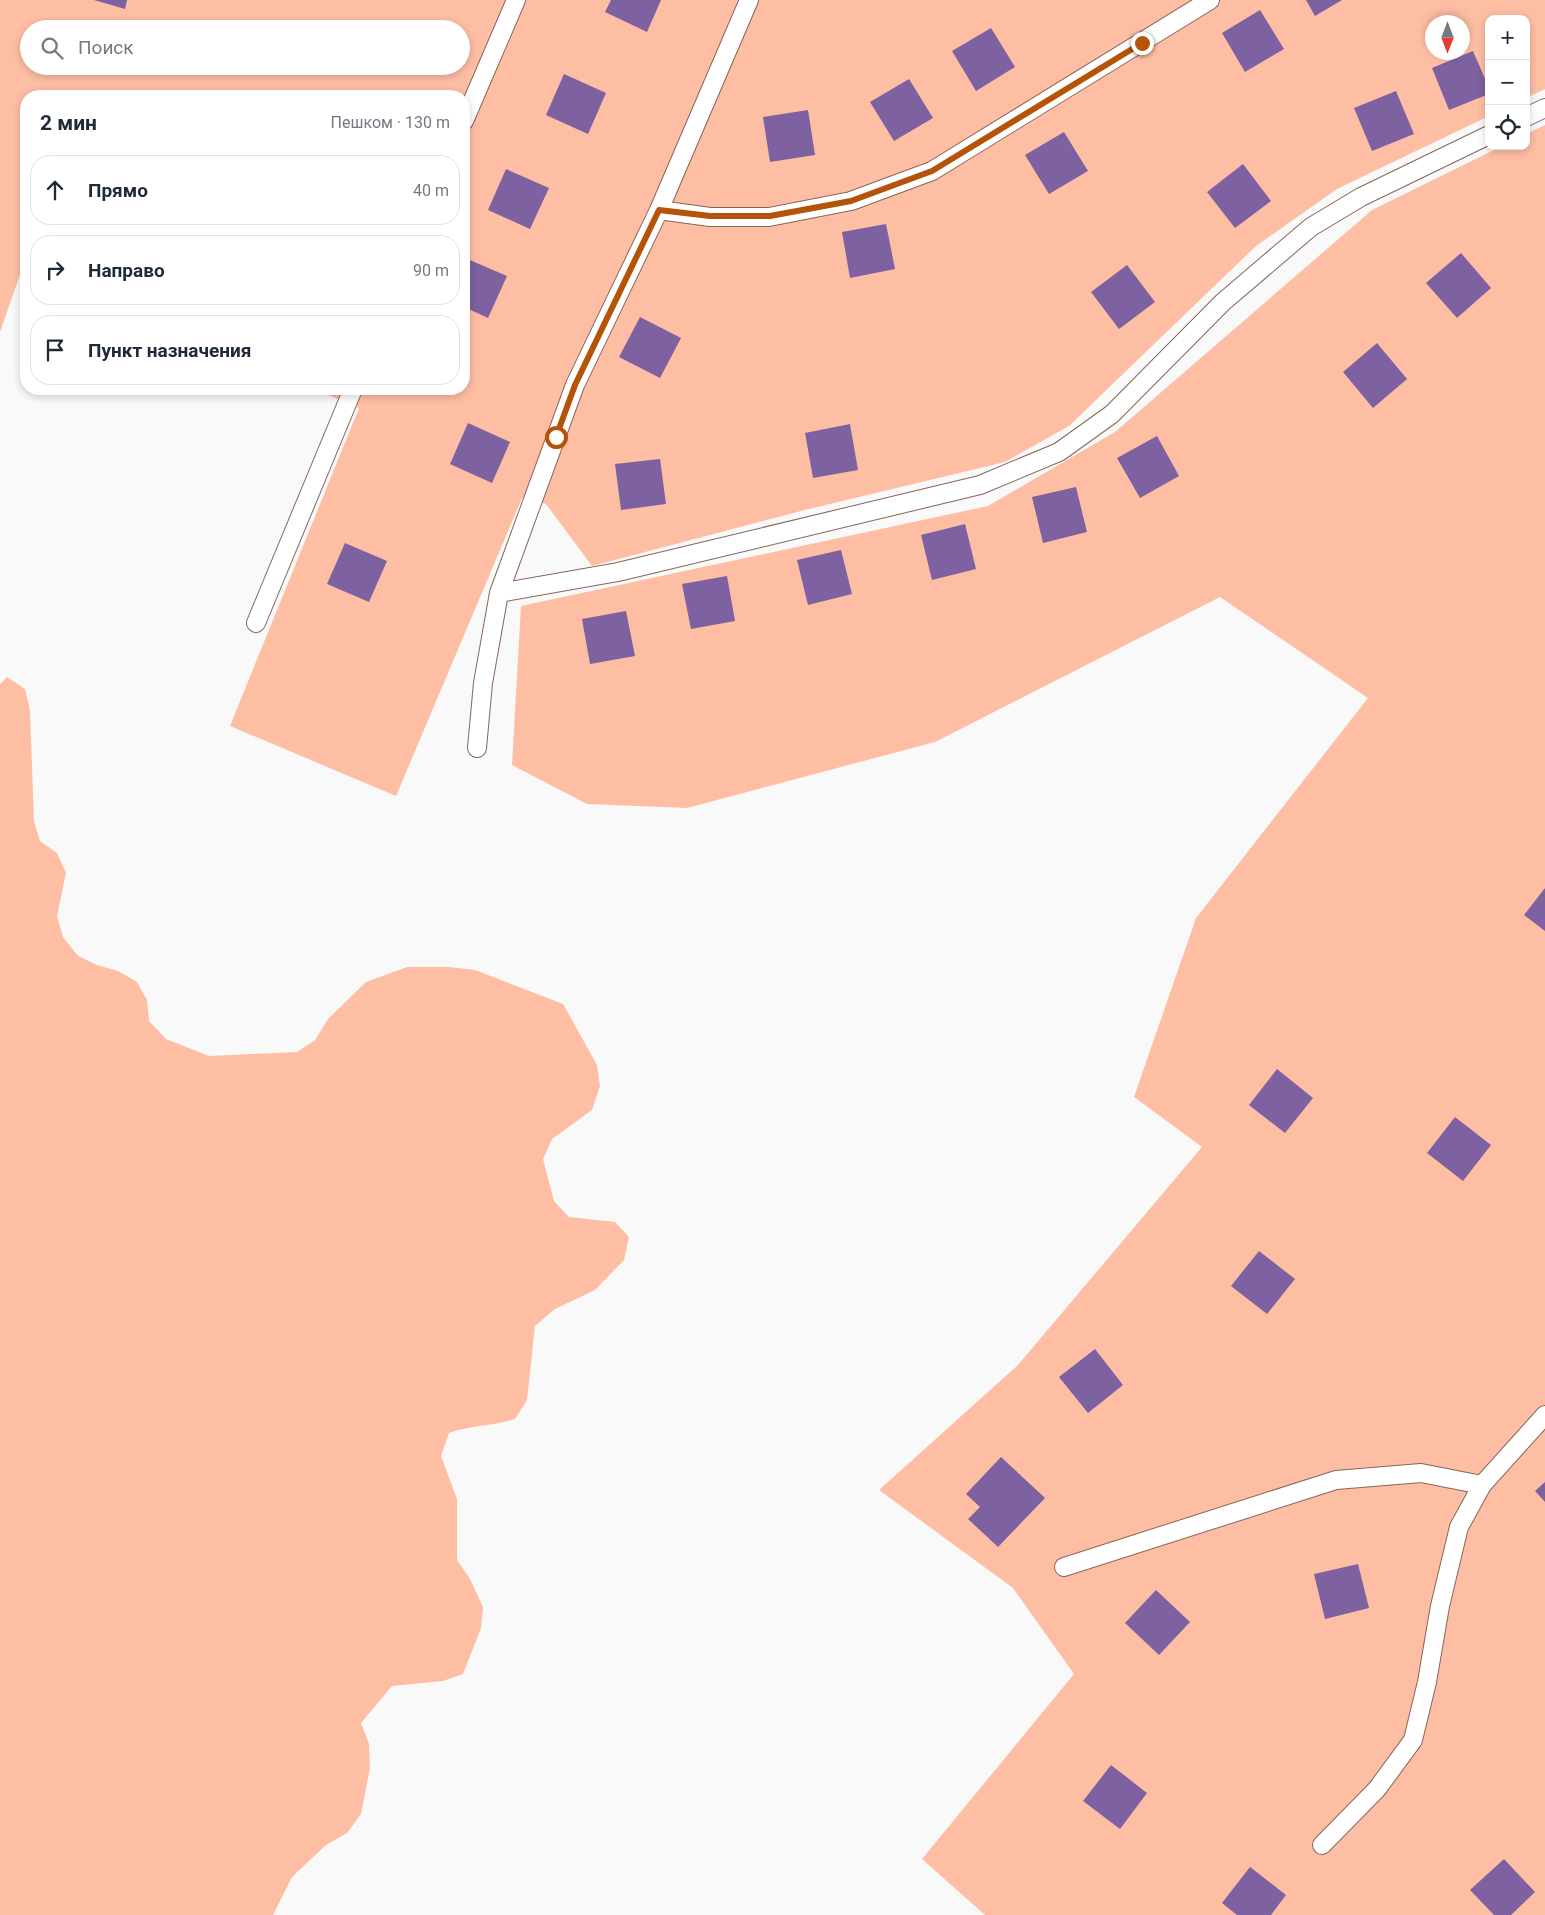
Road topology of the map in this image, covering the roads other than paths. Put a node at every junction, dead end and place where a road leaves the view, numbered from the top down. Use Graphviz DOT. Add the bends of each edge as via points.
graph roads {
  1 [pos="516,0"];
  2 [pos="749,0"];
  3 [pos="1210,0"];
  4 [pos="470,107"];
  5 [pos="1545,108"];
  6 [pos="1530,115"];
  7 [pos="1485,137"];
  8 [pos="659,210"];
  9 [pos="351,395"];
  10 [pos="499,594"];
  11 [pos="256,623"];
  12 [pos="477,748"];
  13 [pos="1545,1415"];
  14 [pos="1482,1485"];
  15 [pos="1064,1567"];
  16 [pos="1322,1845"];
  1 -- 4 [label="lane"];
  2 -- 8 [label="lane"];
  3 -- 8 [label="lane" via="932,171 851,201 770,216 710,216"];
  5 -- 6 [label="lane"];
  7 -- 10 [label="lane" via="1361,197 1311,227 1224,302 1112,414 1059,452 980,485 618,572"];
  8 -- 10 [label="lane" via="575,385"];
  9 -- 11 [label="lane"];
  10 -- 12 [label="lane" via="483,683"];
  13 -- 14 [label="lane"];
  14 -- 15 [label="lane" via="1421,1473 1336,1480"];
  14 -- 16 [label="lane" via="1460,1527 1412,1740 1377,1789"];
}
